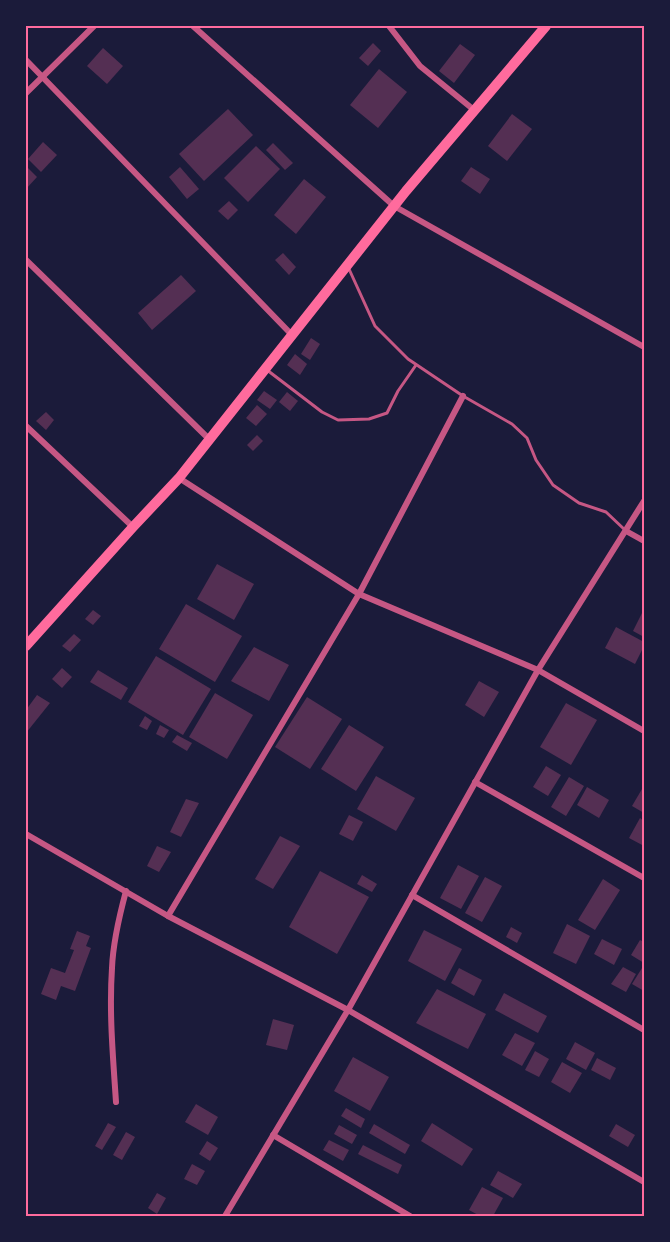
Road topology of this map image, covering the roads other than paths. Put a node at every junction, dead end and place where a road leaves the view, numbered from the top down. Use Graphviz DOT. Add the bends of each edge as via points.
graph roads {
  1 [pos="94,26"];
  2 [pos="193,26"];
  3 [pos="390,26"];
  4 [pos="546,26"];
  5 [pos="26,60"];
  6 [pos="42,77"];
  7 [pos="26,93"];
  8 [pos="474,110"];
  9 [pos="394,206"];
  10 [pos="26,260"];
  11 [pos="347,265"];
  12 [pos="292,335"];
  13 [pos="645,347"];
  14 [pos="416,365"];
  15 [pos="265,369"];
  16 [pos="463,396"];
  17 [pos="26,426"];
  18 [pos="209,439"];
  19 [pos="179,478"];
  20 [pos="645,501"];
  21 [pos="132,527"];
  22 [pos="626,531"];
  23 [pos="645,541"];
  24 [pos="359,594"];
  25 [pos="26,646"];
  26 [pos="538,670"];
  27 [pos="645,731"];
  28 [pos="475,782"];
  29 [pos="26,834"];
  30 [pos="645,878"];
  31 [pos="126,891"];
  32 [pos="412,895"];
  33 [pos="168,916"];
  34 [pos="348,1010"];
  35 [pos="645,1030"];
  36 [pos="116,1102"];
  37 [pos="273,1135"];
  38 [pos="645,1182"];
  39 [pos="225,1216"];
  40 [pos="410,1216"];
  1 -- 6 [label="street"];
  2 -- 9 [label="street"];
  3 -- 8 [label="street" via="420,66"];
  4 -- 8 [label="main road"];
  5 -- 6 [label="street"];
  6 -- 7 [label="street"];
  6 -- 12 [label="street"];
  8 -- 9 [label="main road"];
  9 -- 11 [label="main road"];
  9 -- 13 [label="street"];
  10 -- 18 [label="street"];
  11 -- 12 [label="main road"];
  11 -- 14 [label="lane" via="375,326"];
  12 -- 15 [label="main road"];
  14 -- 15 [label="lane" via="387,413 369,419 338,420"];
  14 -- 16 [label="lane"];
  15 -- 18 [label="main road"];
  16 -- 22 [label="lane" via="513,423 527,438 553,485 579,503 606,512"];
  16 -- 24 [label="street"];
  17 -- 21 [label="street"];
  18 -- 19 [label="main road"];
  19 -- 21 [label="main road"];
  19 -- 24 [label="street"];
  20 -- 22 [label="street"];
  21 -- 25 [label="main road"];
  22 -- 23 [label="street"];
  22 -- 26 [label="street"];
  24 -- 26 [label="street"];
  24 -- 33 [label="street"];
  26 -- 27 [label="street"];
  26 -- 28 [label="street"];
  28 -- 30 [label="street"];
  28 -- 32 [label="street"];
  29 -- 31 [label="street"];
  31 -- 33 [label="street"];
  31 -- 36 [label="street" via="112,967"];
  32 -- 34 [label="street"];
  32 -- 35 [label="street"];
  33 -- 34 [label="street"];
  34 -- 37 [label="street"];
  34 -- 38 [label="street"];
  37 -- 39 [label="street"];
  37 -- 40 [label="street"];
}
